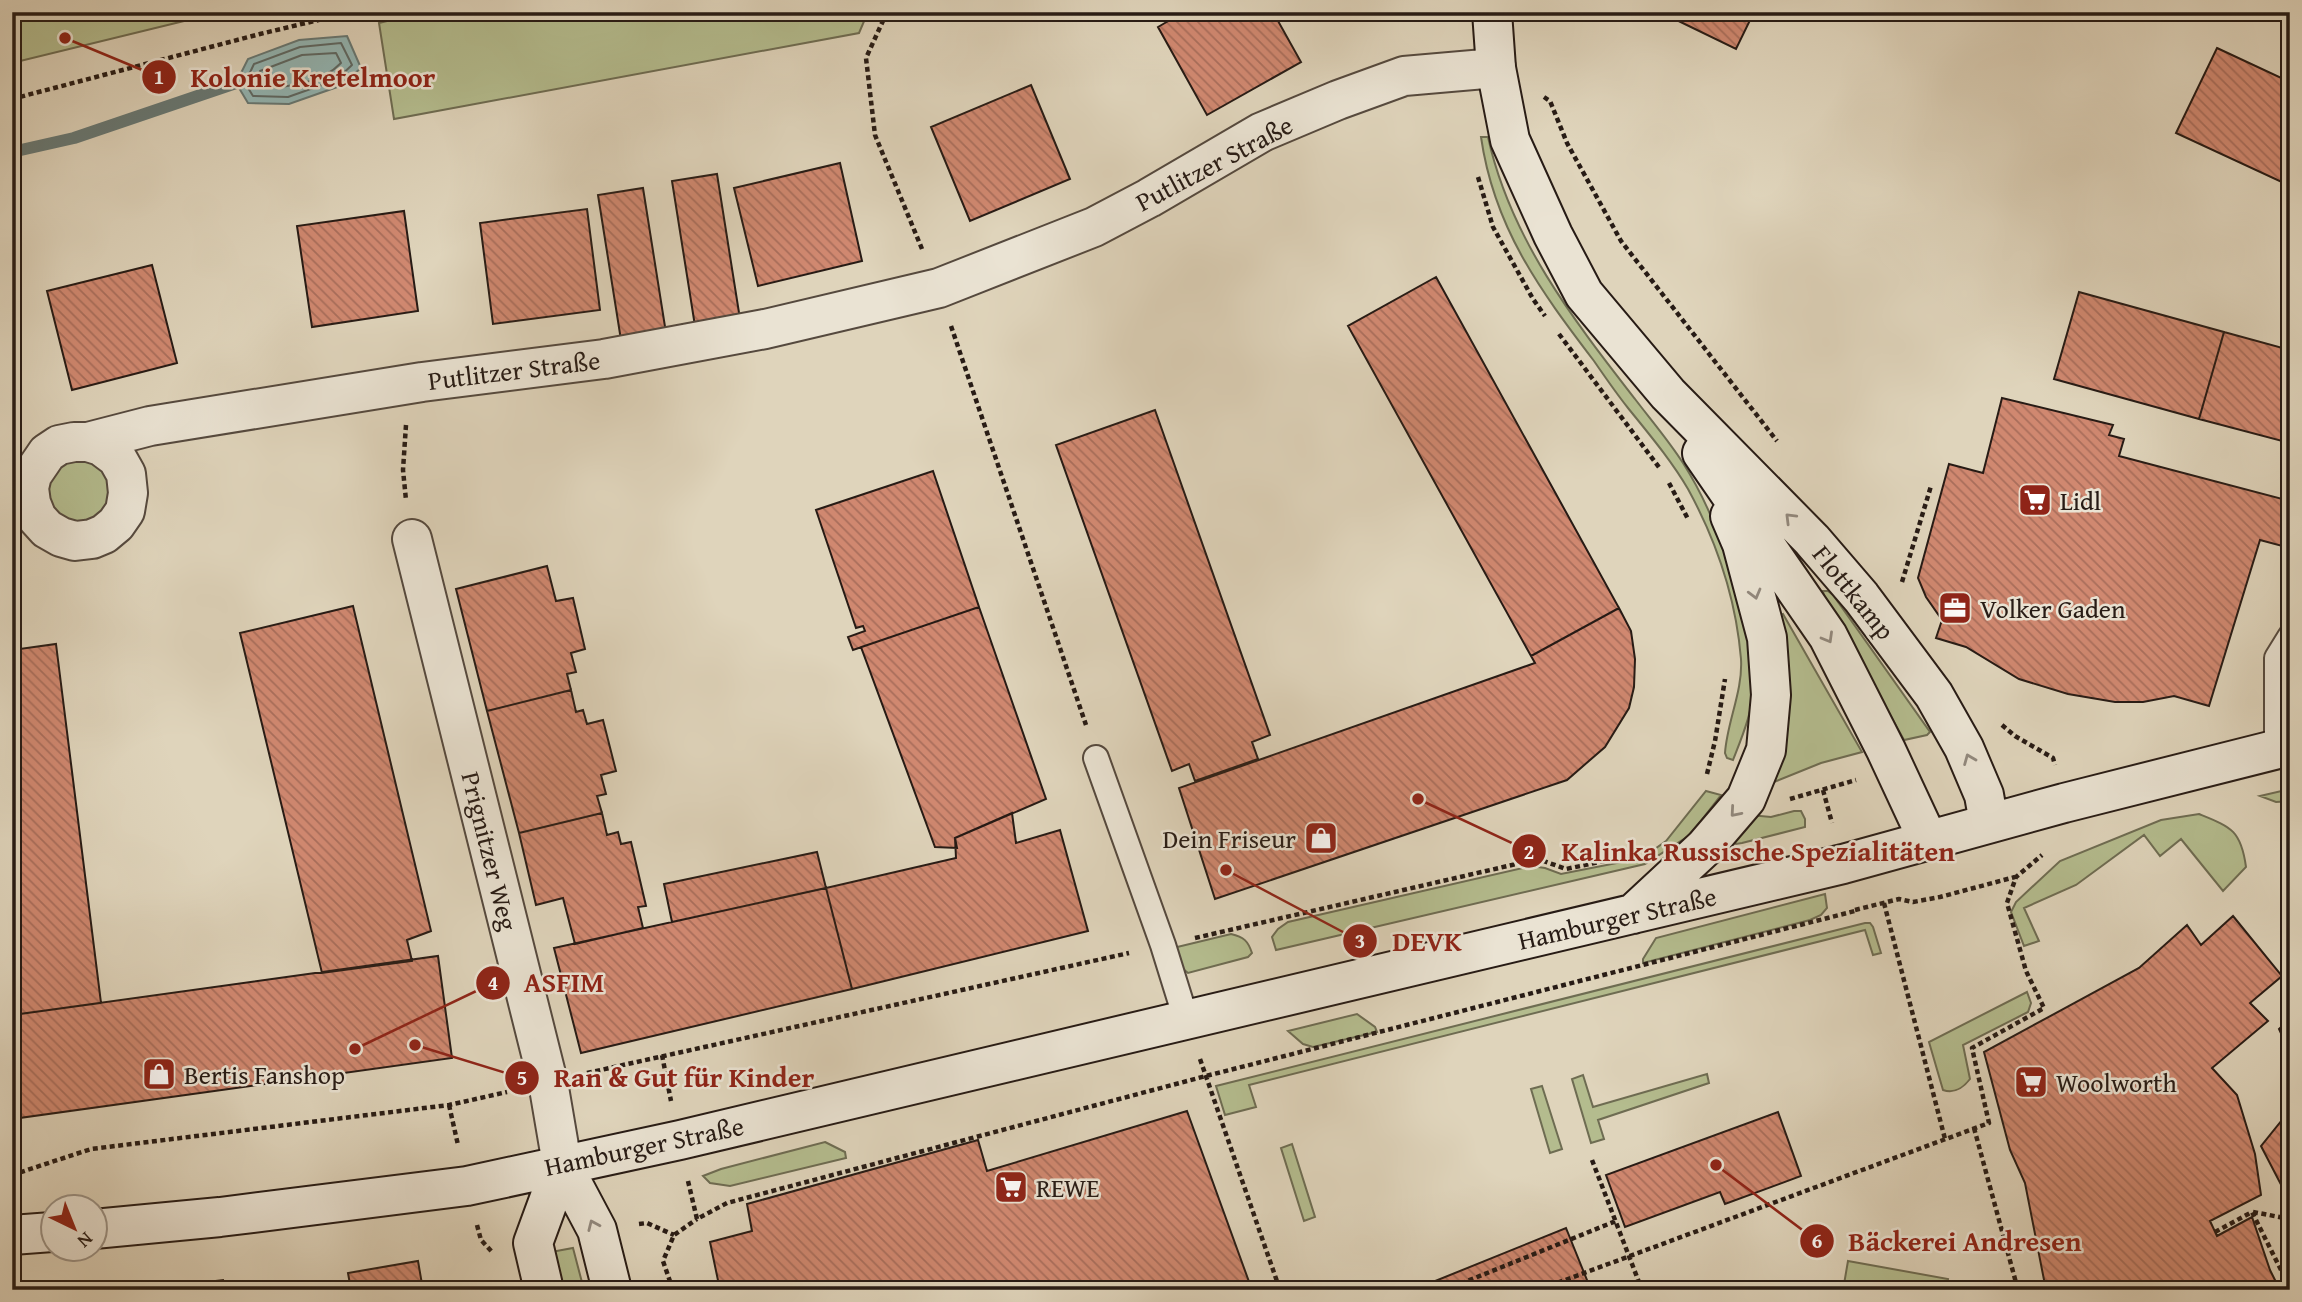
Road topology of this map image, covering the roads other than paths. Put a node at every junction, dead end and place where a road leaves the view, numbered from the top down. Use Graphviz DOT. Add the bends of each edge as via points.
graph roads {
  1 [pos="1492,12"];
  2 [pos="1496,68"];
  3 [pos="1668,394"];
  4 [pos="88,442"];
  5 [pos="1706,461"];
  6 [pos="412,538"];
  7 [pos="2290,637"];
  8 [pos="2284,748"];
  9 [pos="1096,758"];
  10 [pos="1989,823"];
  11 [pos="1927,841"];
  12 [pos="1631,915"];
  13 [pos="1186,1019"];
  14 [pos="562,1164"];
  15 [pos="108,1228"];
  16 [pos="38,1233"];
  17 [pos="12,1235"];
  18 [pos="544,1290"];
  19 [pos="612,1290"];
  1 -- 2 [label="street, Flottkamp"];
  2 -- 3 [label="street, Flottkamp" via="1510,140 1584,294"];
  2 -- 4 [label="street, Putlitzer Straße" via="1404,76 1338,100 1262,132 1094,226 939,288 765,329 631,354 150,426"];
  3 -- 5 [label="street, Flottkamp"];
  10 -- 3 [label="street, Flottkamp, one-way" via="1964,748 1934,695 1812,540"];
  5 -- 11 [label="street, Flottkamp, one-way" via="1828,636"];
  5 -- 12 [label="street, one-way" via="1742,544 1767,638 1771,695 1766,750 1746,799 1704,848"];
  6 -- 14 [label="street, Prignitzer Weg" via="548,1082"];
  7 -- 8 [label="lane" via="2277,658"];
  8 -- 10 [label="street, Hamburger Straße"];
  9 -- 13 [label="lane"];
  10 -- 11 [label="street, Hamburger Straße"];
  11 -- 12 [label="street, Hamburger Straße"];
  12 -- 13 [label="street, Hamburger Straße"];
  13 -- 14 [label="street, Hamburger Straße"];
  14 -- 15 [label="street, Hamburger Straße" via="467,1186"];
  14 -- 18 [label="street" via="533,1243"];
  19 -- 14 [label="street, one-way" via="597,1230"];
  16 -- 17 [label="street"];
}
